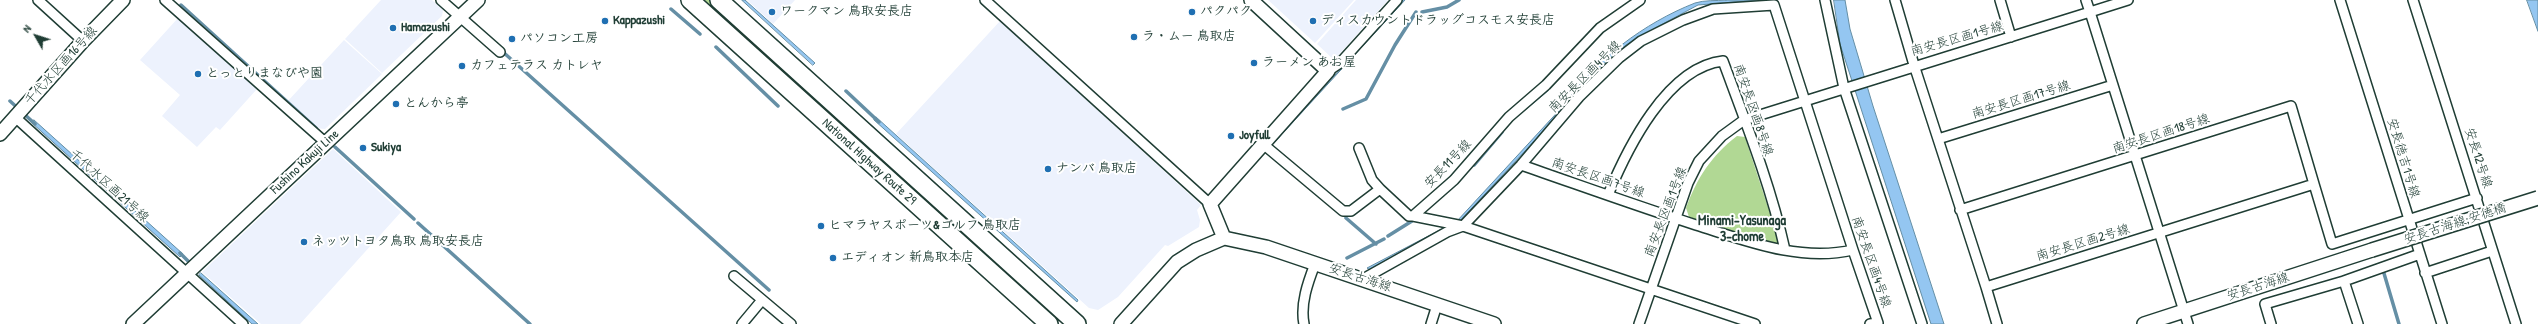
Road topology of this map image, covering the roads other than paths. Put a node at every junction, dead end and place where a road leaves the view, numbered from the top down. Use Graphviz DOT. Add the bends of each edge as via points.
graph roads {
  1 [pos="38,0"];
  2 [pos="123,0"];
  3 [pos="165,0"];
  4 [pos="441,0"];
  5 [pos="478,0"];
  6 [pos="690,0"];
  7 [pos="719,0"];
  8 [pos="985,0"];
  9 [pos="1251,0"];
  10 [pos="1397,0"];
  11 [pos="1640,0"];
  12 [pos="1825,0"];
  13 [pos="1896,0"];
  14 [pos="2000,0"];
  15 [pos="2086,0"];
  16 [pos="2128,0"];
  17 [pos="2340,0"];
  18 [pos="2413,0"];
  19 [pos="1712,4"];
  20 [pos="2090,12"];
  21 [pos="460,17"];
  22 [pos="2011,37"];
  23 [pos="83,41"];
  24 [pos="500,52"];
  25 [pos="1914,65"];
  26 [pos="1328,71"];
  27 [pos="2113,85"];
  28 [pos="1844,88"];
  29 [pos="1806,101"];
  30 [pos="15,117"];
  31 [pos="1744,120"];
  32 [pos="0,134"];
  33 [pos="1938,140"];
  34 [pos="326,143"];
  35 [pos="1263,144"];
  36 [pos="1359,148"];
  37 [pos="2136,156"];
  38 [pos="1521,164"];
  39 [pos="2314,184"];
  40 [pos="1380,189"];
  41 [pos="1608,195"];
  42 [pos="2477,198"];
  43 [pos="2538,198"];
  44 [pos="1210,204"];
  45 [pos="1960,210"];
  46 [pos="1413,216"];
  47 [pos="1677,219"];
  48 [pos="2408,220"];
  49 [pos="1463,226"];
  50 [pos="2159,233"];
  51 [pos="1224,238"];
  52 [pos="1785,250"];
  53 [pos="1853,250"];
  54 [pos="2372,250"];
  55 [pos="2492,251"];
  56 [pos="2420,254"];
  57 [pos="1315,264"];
  58 [pos="186,273"];
  59 [pos="2425,273"];
  60 [pos="734,276"];
  61 [pos="1363,279"];
  62 [pos="2344,281"];
  63 [pos="1986,287"];
  64 [pos="2260,287"];
  65 [pos="1650,289"];
  66 [pos="762,300"];
  67 [pos="2265,304"];
  68 [pos="1437,305"];
  69 [pos="2184,311"];
  70 [pos="133,324"];
  71 [pos="243,324"];
  72 [pos="742,324"];
  73 [pos="792,324"];
  74 [pos="1049,324"];
  75 [pos="1077,324"];
  76 [pos="1121,324"];
  77 [pos="1304,324"];
  78 [pos="1431,324"];
  79 [pos="1494,324"];
  80 [pos="1639,324"];
  81 [pos="1755,324"];
  82 [pos="1876,324"];
  83 [pos="1922,324"];
  84 [pos="1997,324"];
  85 [pos="2144,324"];
  86 [pos="2188,324"];
  87 [pos="2271,324"];
  88 [pos="2358,324"];
  89 [pos="2442,324"];
  90 [pos="2516,324"];
  1 -- 23 [label="street"];
  2 -- 23 [label="street, 千代水区画16号線"];
  3 -- 34 [label="street"];
  4 -- 21 [label="street"];
  5 -- 21 [label="street, Fushino Kakuji Line"];
  6 -- 74 [label="highway, National Highway Route 29"];
  7 -- 75 [label="highway, National Highway Route 29"];
  8 -- 44 [label="street"];
  9 -- 26 [label="street"];
  10 -- 26 [label="street" via="1340,63"];
  11 -- 46 [label="street, 安長11号線" via="1600,28 1546,84 1509,117 1454,180"];
  12 -- 28 [label="street"];
  13 -- 25 [label="street"];
  14 -- 22 [label="street"];
  15 -- 20 [label="street"];
  16 -- 20 [label="street, 南安長区画1号線"];
  17 -- 48 [label="street, 安長徳吉1号線"];
  18 -- 42 [label="street, 安長12号線"];
  19 -- 29 [label="street, 南安長区画4号線" via="1774,5"];
  19 -- 38 [label="street, 南安長区画4号線" via="1641,41 1619,58 1579,97"];
  20 -- 22 [label="street, 南安長区画1号線"];
  20 -- 27 [label="street"];
  21 -- 24 [label="street"];
  21 -- 34 [label="street, Fushino Kakuji Line"];
  22 -- 25 [label="street, 南安長区画1号線"];
  23 -- 30 [label="street, 千代水区画16号線"];
  25 -- 28 [label="street, 南安長区画1号線"];
  25 -- 33 [label="street"];
  26 -- 35 [label="street"];
  27 -- 33 [label="street, 南安長区画17号線"];
  27 -- 37 [label="street"];
  28 -- 29 [label="street, 南安長区画1号線"];
  28 -- 83 [label="street"];
  29 -- 31 [label="street, 南安長区画1号線"];
  29 -- 53 [label="street, 南安長区画4号線"];
  30 -- 32 [label="street, 千代水区画16号線"];
  30 -- 58 [label="street, 千代水区画21号線"];
  31 -- 41 [label="street, 南安長区画8号線" via="1723,61 1708,63 1682,81 1645,121 1624,157"];
  31 -- 47 [label="street, 南安長区画1号線" via="1722,136 1699,161 1688,183"];
  31 -- 52 [label="street, 南安長区画8号線" via="1780,227"];
  33 -- 45 [label="street"];
  34 -- 58 [label="street, Fushino Kakuji Line"];
  35 -- 40 [label="street" via="1343,211 1351,211"];
  35 -- 44 [label="street"];
  36 -- 40 [label="street" via="1372,180"];
  37 -- 39 [label="street, 南安長区画18号線" via="2291,106"];
  37 -- 45 [label="street, 南安長区画18号線"];
  37 -- 50 [label="street"];
  38 -- 41 [label="street, 南安長区画7号線"];
  38 -- 49 [label="street, 南安長区画4号線"];
  39 -- 48 [label="street" via="2332,244"];
  39 -- 50 [label="street, 南安長区画2号線"];
  40 -- 46 [label="street" via="1409,216"];
  41 -- 47 [label="street, 南安長区画7号線"];
  42 -- 48 [label="street"];
  42 -- 55 [label="street, 安長12号線"];
  43 -- 54 [label="street, 安長古海線;安徳橋, bridge"];
  44 -- 51 [label="street"];
  45 -- 63 [label="street"];
  46 -- 49 [label="street"];
  47 -- 52 [label="street, 南安長区画7号線" via="1773,249"];
  47 -- 65 [label="street, 南安長区画1号線"];
  48 -- 56 [label="street, 安長徳吉1号線"];
  49 -- 61 [label="street" via="1447,232"];
  49 -- 65 [label="street"];
  50 -- 63 [label="street, 南安長区画2号線"];
  50 -- 69 [label="street"];
  51 -- 57 [label="street, 安長古海線" via="1266,247"];
  51 -- 76 [label="street" via="1196,250 1177,262"];
  52 -- 53 [label="street, 南安長区画7号線" via="1812,254"];
  53 -- 82 [label="street, 南安長区画4号線"];
  54 -- 64 [label="street, 安長古海線"];
  55 -- 59 [label="street"];
  55 -- 90 [label="street, 安長12号線"];
  56 -- 59 [label="street, 安長徳吉1号線"];
  56 -- 62 [label="street"];
  57 -- 61 [label="street, 安長古海線"];
  57 -- 77 [label="street" via="1308,281 1302,314"];
  58 -- 70 [label="street, Fushino Kakuji Line"];
  58 -- 71 [label="street, 千代水区画21号線"];
  59 -- 89 [label="street, 安長徳吉1号線"];
  60 -- 66 [label="street"];
  61 -- 68 [label="street, 安長古海線"];
  62 -- 67 [label="street"];
  62 -- 88 [label="street"];
  63 -- 84 [label="street"];
  64 -- 67 [label="street"];
  64 -- 69 [label="street, 安長古海線"];
  65 -- 80 [label="street, 南安長区画1号線"];
  65 -- 81 [label="street"];
  66 -- 72 [label="street"];
  66 -- 73 [label="street"];
  67 -- 87 [label="street"];
  68 -- 78 [label="street"];
  68 -- 79 [label="street, 安長古海線"];
  69 -- 85 [label="street, 安長古海線"];
  69 -- 86 [label="street"];
}
